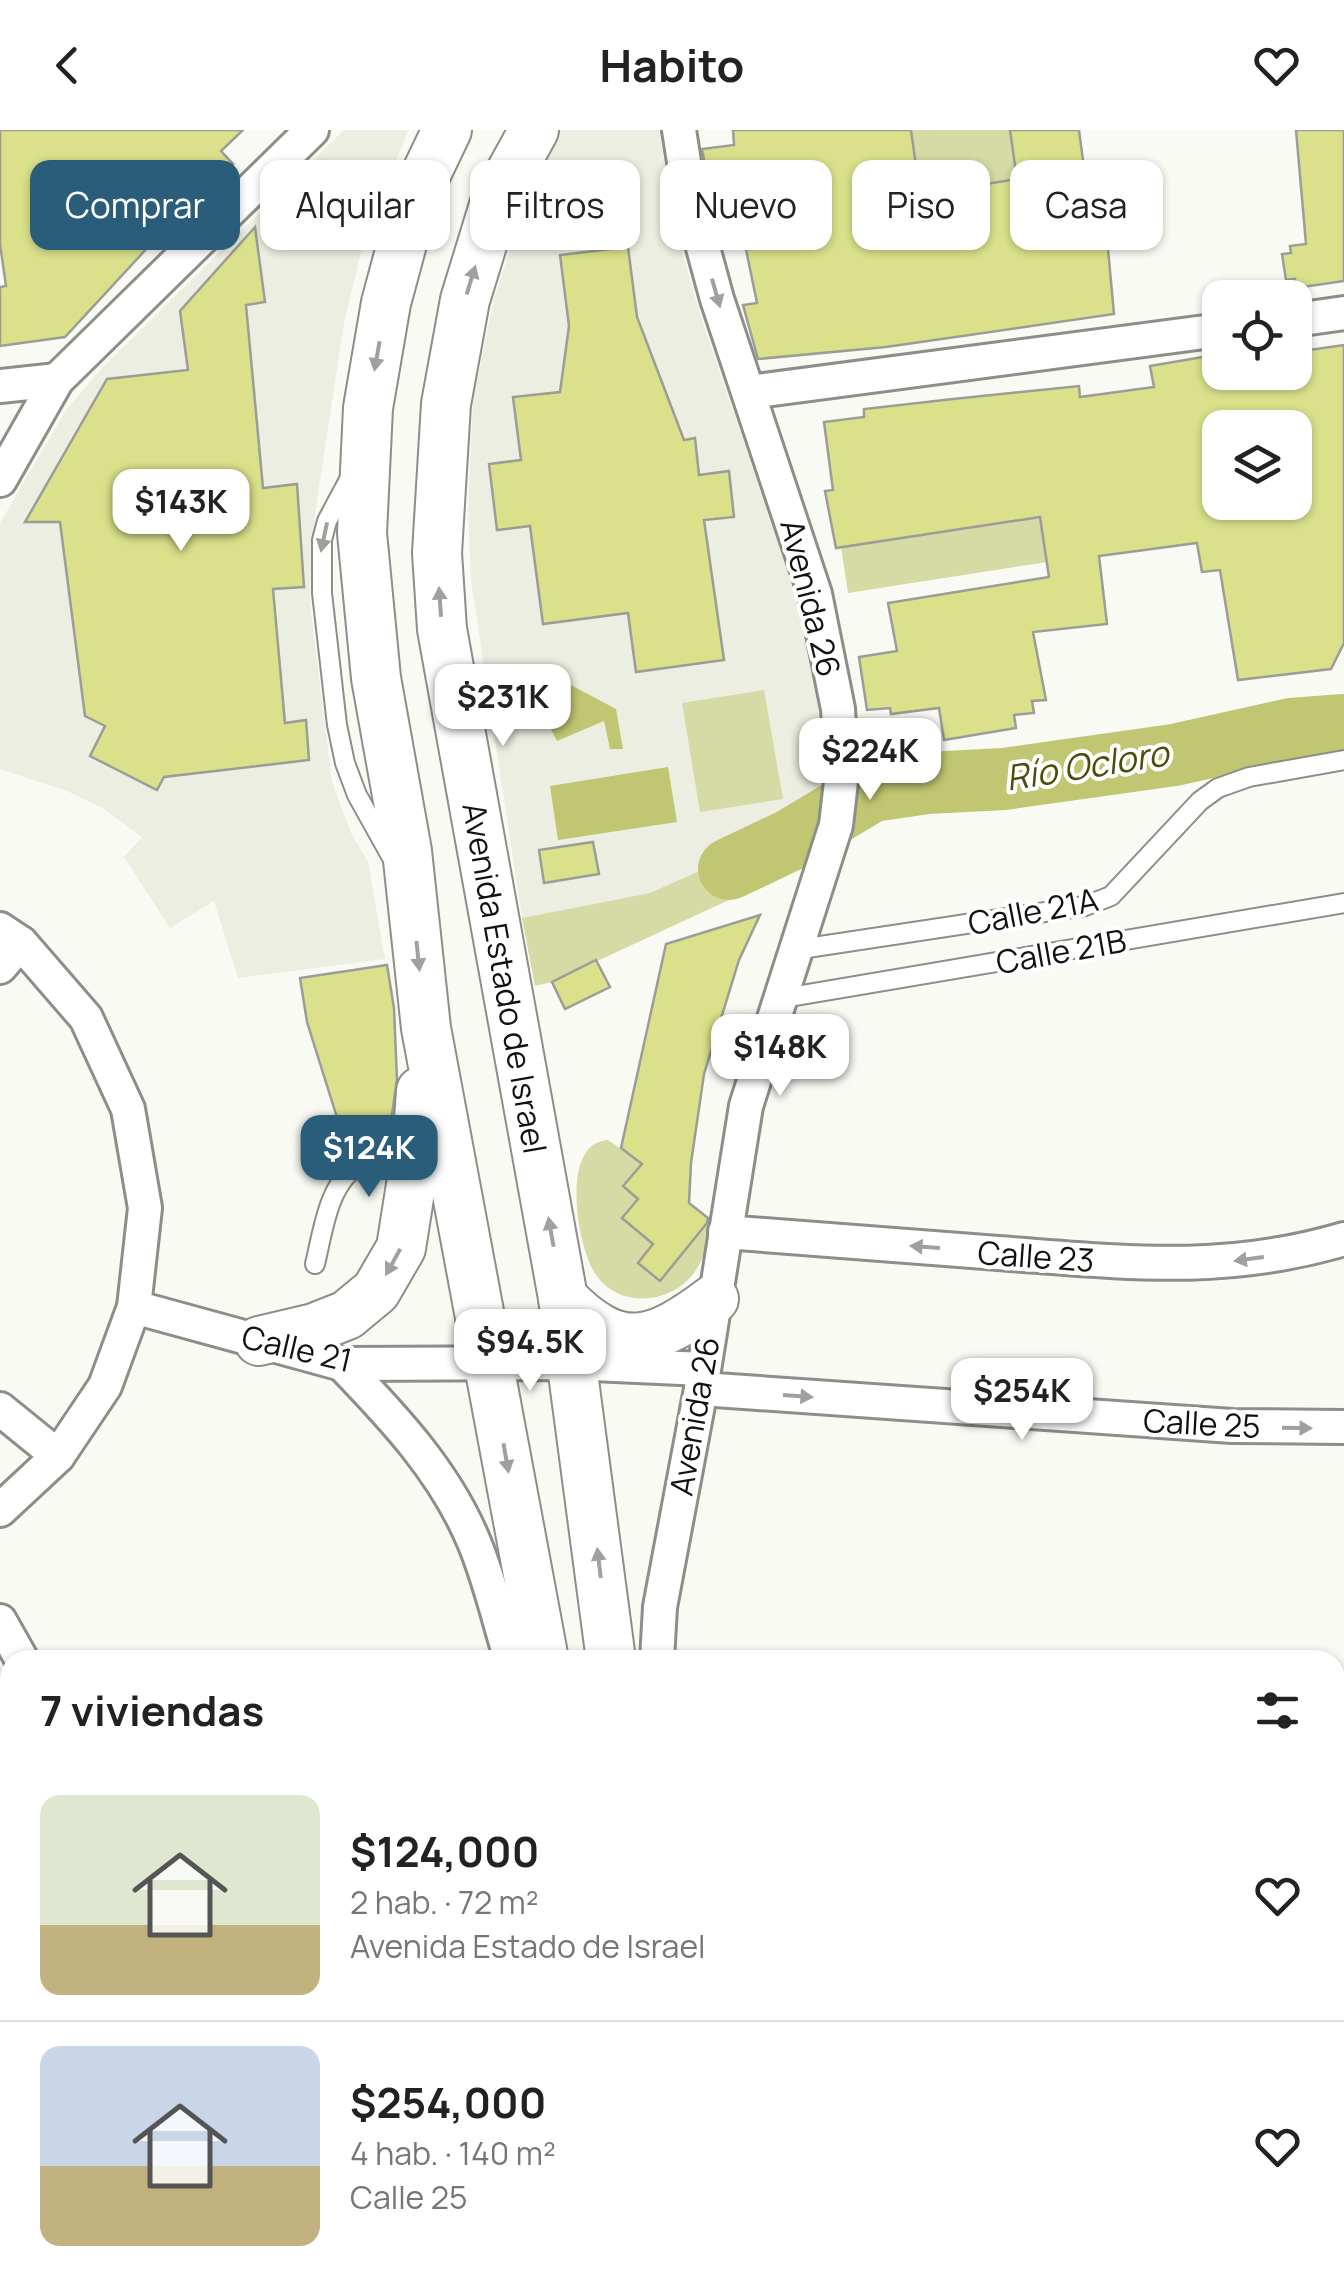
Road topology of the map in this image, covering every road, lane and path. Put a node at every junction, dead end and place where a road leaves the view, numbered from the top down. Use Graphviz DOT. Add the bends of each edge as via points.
graph roads {
  1 [pos="312,130"];
  2 [pos="447,130"];
  3 [pos="534,130"];
  4 [pos="678,130"];
  5 [pos="1344,314"];
  6 [pos="1312,318"];
  7 [pos="1202,332"];
  8 [pos="57,380"];
  9 [pos="0,386"];
  10 [pos="749,392"];
  11 [pos="366,450"];
  12 [pos="0,480"];
  13 [pos="461,732"];
  14 [pos="388,745"];
  15 [pos="1344,760"];
  16 [pos="482,854"];
  17 [pos="409,872"];
  18 [pos="1344,903"];
  19 [pos="7,946"];
  20 [pos="794,950"];
  21 [pos="777,1000"];
  22 [pos="426,1028"];
  23 [pos="417,1147"];
  24 [pos="726,1232"];
  25 [pos="1344,1238"];
  26 [pos="315,1264"];
  27 [pos="563,1298"];
  28 [pos="714,1298"];
  29 [pos="134,1307"];
  30 [pos="259,1341"];
  31 [pos="489,1362"];
  32 [pos="570,1363"];
  33 [pos="342,1364"];
  34 [pos="702,1379"];
  35 [pos="0,1409"];
  36 [pos="1344,1427"];
  37 [pos="58,1456"];
  38 [pos="0,1510"];
  39 [pos="0,1620"];
  40 [pos="16,1650"];
  41 [pos="508,1650"];
  42 [pos="542,1650"];
  43 [pos="610,1650"];
  44 [pos="658,1650"];
  1 -- 8 [label="street"];
  2 -- 11 [label="main road, one-way" via="414,199 386,303"];
  13 -- 3 [label="main road, Avenida Estado de Israel, one-way" via="442,629 437,553 446,404 465,300 496,199"];
  4 -- 10 [label="street, Avenida 26, one-way" via="717,299"];
  5 -- 6 [label="street"];
  7 -- 10 [label="street"];
  8 -- 9 [label="street"];
  8 -- 12 [label="street"];
  10 -- 20 [label="street, Avenida 26" via="815,594 838,709 842,773 836,825"];
  11 -- 14 [label="main road" via="362,533"];
  11 -- 17 [label="lane, one-way" via="327,521 322,593 345,762 357,794"];
  13 -- 14 [label="main road" via="455,751 439,765 401,761"];
  13 -- 16 [label="main road, Avenida Estado de Israel"];
  14 -- 17 [label="main road"];
  15 -- 20 [label="lane, Calle 21A" via="1218,788 1111,896 1085,906"];
  16 -- 17 [label="main road" via="463,825 428,823 414,835"];
  27 -- 16 [label="main road, Avenida Estado de Israel, one-way"];
  17 -- 22 [label="main road, one-way"];
  18 -- 21 [label="lane, Calle 21B"];
  19 -- 29 [label="street" via="86,1018 128,1109 145,1208"];
  20 -- 21 [label="street, Avenida 26"];
  21 -- 24 [label="street, Avenida 26" via="746,1106"];
  22 -- 23 [label="main road"];
  22 -- 31 [label="main road"];
  23 -- 26 [label="lane" via="349,1171 330,1203"];
  23 -- 30 [label="main road, one-way" via="401,1248 376,1291 346,1315"];
  25 -- 24 [label="street, Calle 23, one-way" via="1214,1264 1143,1264"];
  24 -- 28 [label="street, Avenida 26"];
  27 -- 28 [label="main road" via="595,1328 632,1338 681,1324"];
  27 -- 32 [label="main road, Avenida Estado de Israel"];
  28 -- 34 [label="street, Avenida 26"];
  29 -- 30 [label="street, Calle 21"];
  29 -- 37 [label="street" via="105,1386"];
  30 -- 33 [label="street, Calle 21"];
  31 -- 32 [label="street, Calle 21"];
  31 -- 33 [label="street, Calle 21"];
  31 -- 42 [label="main road, one-way"];
  32 -- 34 [label="street, Calle 21"];
  43 -- 32 [label="main road, Avenida Estado de Israel, one-way"];
  33 -- 41 [label="street" via="402,1426 446,1488 475,1543"];
  34 -- 36 [label="street, Calle 25, one-way" via="1232,1426"];
  34 -- 44 [label="street, Avenida 26"];
  35 -- 37 [label="street"];
  37 -- 38 [label="street"];
  39 -- 40 [label="street"];
}
